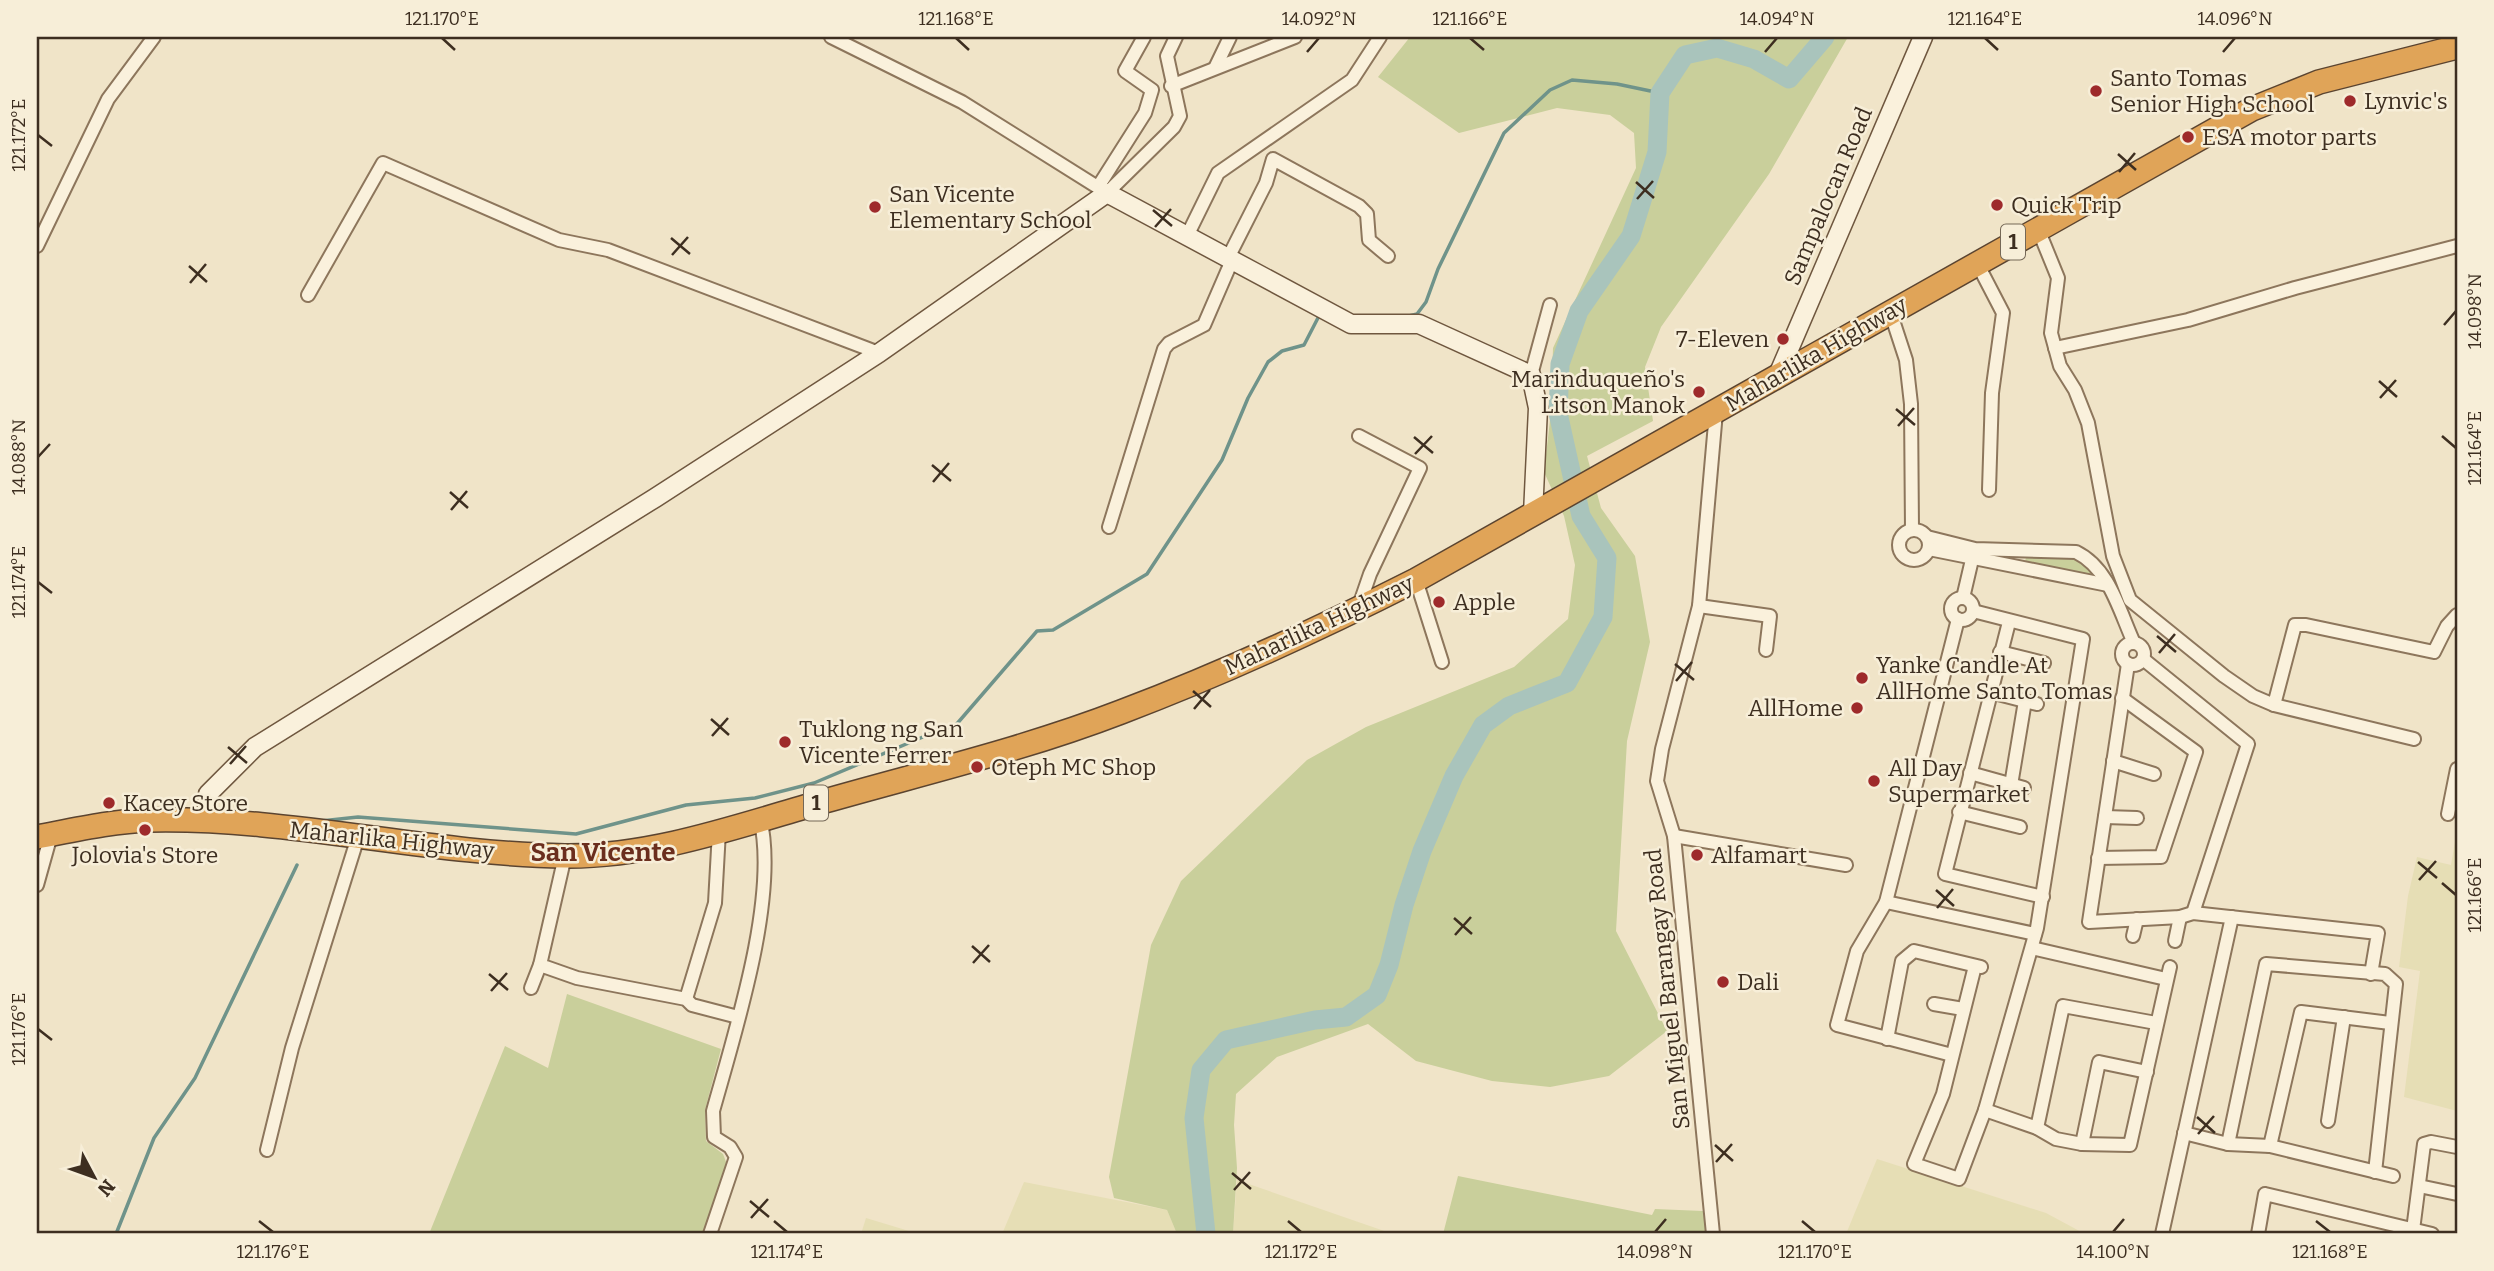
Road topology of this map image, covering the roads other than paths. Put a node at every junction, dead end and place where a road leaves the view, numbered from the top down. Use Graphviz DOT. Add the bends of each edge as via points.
graph roads {
  1 [pos="154,37"];
  2 [pos="1144,37"];
  3 [pos="1175,37"];
  4 [pos="1230,37"];
  5 [pos="1295,37"];
  6 [pos="1380,37"];
  7 [pos="1923,37"];
  8 [pos="836,38"];
  9 [pos="2457,47"];
  10 [pos="1216,66"];
  11 [pos="1171,86"];
  12 [pos="1103,190"];
  13 [pos="2038,229"];
  14 [pos="1188,234"];
  15 [pos="37,246"];
  16 [pos="2457,246"];
  17 [pos="1388,256"];
  18 [pos="1231,257"];
  19 [pos="1977,263"];
  20 [pos="308,295"];
  21 [pos="1550,305"];
  22 [pos="1890,311"];
  23 [pos="2055,348"];
  24 [pos="879,353"];
  25 [pos="1531,375"];
  26 [pos="1778,375"];
  27 [pos="1716,412"];
  28 [pos="1359,436"];
  29 [pos="1989,491"];
  30 [pos="1538,511"];
  31 [pos="1109,527"];
  32 [pos="1912,530"];
  33 [pos="1928,543"];
  34 [pos="1974,554"];
  35 [pos="1416,580"];
  36 [pos="2108,585"];
  37 [pos="1963,598"];
  38 [pos="1699,606"];
  39 [pos="1359,609"];
  40 [pos="1973,611"];
  41 [pos="2457,615"];
  42 [pos="1958,619"];
  43 [pos="2009,622"];
  44 [pos="2134,643"];
  45 [pos="1766,650"];
  46 [pos="2000,652"];
  47 [pos="2143,659"];
  48 [pos="1442,662"];
  49 [pos="2044,663"];
  50 [pos="2128,664"];
  51 [pos="1990,692"];
  52 [pos="2122,698"];
  53 [pos="2274,705"];
  54 [pos="2414,739"];
  55 [pos="2113,761"];
  56 [pos="2457,769"];
  57 [pos="1970,773"];
  58 [pos="2154,774"];
  59 [pos="1959,812"];
  60 [pos="2448,814"];
  61 [pos="2105,817"];
  62 [pos="760,818"];
  63 [pos="2137,818"];
  64 [pos="206,821"];
  65 [pos="2020,827"];
  66 [pos="719,831"];
  67 [pos="44,836"];
  68 [pos="1674,836"];
  69 [pos="358,837"];
  70 [pos="565,856"];
  71 [pos="2098,858"];
  72 [pos="1846,864"];
  73 [pos="37,885"];
  74 [pos="2043,897"];
  75 [pos="1886,902"];
  76 [pos="2186,915"];
  77 [pos="2232,917"];
  78 [pos="2137,919"];
  79 [pos="2035,934"];
  80 [pos="2133,936"];
  81 [pos="2175,941"];
  82 [pos="2032,948"];
  83 [pos="540,965"];
  84 [pos="2371,974"];
  85 [pos="531,988"];
  86 [pos="686,999"];
  87 [pos="1934,1004"];
  88 [pos="1963,1010"];
  89 [pos="738,1017"];
  90 [pos="2344,1017"];
  91 [pos="2155,1023"];
  92 [pos="2390,1023"];
  93 [pos="1886,1039"];
  94 [pos="1952,1055"];
  95 [pos="2147,1072"];
  96 [pos="1985,1110"];
  97 [pos="2328,1121"];
  98 [pos="2037,1128"];
  99 [pos="2184,1133"];
  100 [pos="2228,1143"];
  101 [pos="2082,1144"];
  102 [pos="2270,1146"];
  103 [pos="2457,1147"];
  104 [pos="267,1150"];
  105 [pos="2375,1172"];
  106 [pos="2393,1176"];
  107 [pos="2419,1186"];
  108 [pos="2457,1194"];
  109 [pos="2413,1230"];
  110 [pos="710,1234"];
  111 [pos="1713,1234"];
  112 [pos="2162,1234"];
  113 [pos="2258,1234"];
  114 [pos="2432,1234"];
  1 -- 15 [label="street" via="108,99"];
  2 -- 12 [label="street" via="1125,71 1152,90"];
  3 -- 11 [label="street" via="1167,56"];
  4 -- 10 [label="street"];
  5 -- 10 [label="street"];
  6 -- 14 [label="street" via="1352,80 1218,173"];
  7 -- 26 [label="street, Sampalocan Road"];
  8 -- 12 [label="street" via="962,102"];
  9 -- 13 [label="highway, Maharlika Highway / 1" via="2319,82 2252,109"];
  10 -- 11 [label="street"];
  11 -- 12 [label="street" via="1180,116 1174,127"];
  12 -- 14 [label="street"];
  12 -- 24 [label="street"];
  13 -- 19 [label="highway, Maharlika Highway / 1"];
  13 -- 23 [label="street" via="2058,278 2051,333"];
  14 -- 18 [label="street"];
  16 -- 23 [label="street" via="2188,320"];
  17 -- 18 [label="street" via="1369,240 1367,214 1359,206 1273,159"];
  18 -- 25 [label="street" via="1351,324 1419,324"];
  18 -- 31 [label="street" via="1203,325 1164,349"];
  19 -- 22 [label="highway, Maharlika Highway / 1"];
  19 -- 29 [label="street" via="2003,313 1992,393"];
  20 -- 24 [label="street" via="383,163 559,240 608,250"];
  21 -- 25 [label="street"];
  22 -- 26 [label="highway, Maharlika Highway / 1"];
  22 -- 32 [label="street" via="1906,360 1910,393"];
  23 -- 53 [label="street" via="2088,423 2113,556 2130,600 2224,676"];
  24 -- 64 [label="street" via="256,747 208,794"];
  25 -- 30 [label="street" via="1538,408"];
  26 -- 27 [label="highway, Maharlika Highway / 1"];
  27 -- 30 [label="highway, Maharlika Highway / 1"];
  27 -- 38 [label="street, San Miguel Barangay Road"];
  28 -- 39 [label="street" via="1420,468 1370,574"];
  30 -- 35 [label="highway, Maharlika Highway / 1"];
  32 -- 33 [label="street" via="1920,531"];
  32 -- 33 [label="street" via="1900,540 1903,555 1917,559"];
  33 -- 34 [label="street"];
  34 -- 36 [label="street"];
  34 -- 36 [label="street" via="2076,552 2098,567"];
  34 -- 37 [label="street"];
  35 -- 39 [label="highway, Maharlika Highway / 1"];
  35 -- 48 [label="street"];
  36 -- 44 [label="street"];
  37 -- 40 [label="street"];
  37 -- 42 [label="street" via="1952,607"];
  38 -- 45 [label="street" via="1770,615"];
  38 -- 68 [label="street, San Miguel Barangay Road" via="1657,781"];
  39 -- 62 [label="highway, Maharlika Highway / 1" via="1297,640 1119,713"];
  40 -- 42 [label="street" via="1970,617"];
  40 -- 43 [label="street"];
  41 -- 53 [label="street" via="2434,652 2295,625"];
  42 -- 75 [label="street"];
  43 -- 46 [label="street"];
  43 -- 74 [label="street" via="2083,639"];
  44 -- 47 [label="street" via="2143,648"];
  44 -- 50 [label="street" via="2123,648"];
  46 -- 49 [label="street"];
  46 -- 51 [label="street"];
  47 -- 50 [label="street"];
  47 -- 76 [label="street" via="2248,744"];
  50 -- 52 [label="street"];
  51 -- 57 [label="street"];
  51 -- 57 [label="street" via="2031,703 2018,786"];
  52 -- 55 [label="street"];
  52 -- 71 [label="street" via="2196,752 2161,857"];
  53 -- 54 [label="street"];
  55 -- 58 [label="street"];
  55 -- 61 [label="street"];
  56 -- 60 [label="street"];
  57 -- 59 [label="street"];
  59 -- 65 [label="street"];
  59 -- 74 [label="street" via="1945,874"];
  61 -- 63 [label="street"];
  61 -- 71 [label="street"];
  62 -- 66 [label="highway, Maharlika Highway / 1"];
  62 -- 89 [label="street" via="766,842 764,898"];
  64 -- 67 [label="highway, Maharlika Highway / 1" via="147,820"];
  64 -- 69 [label="highway, Maharlika Highway / 1"];
  66 -- 70 [label="highway, Maharlika Highway / 1" via="639,849"];
  66 -- 86 [label="street" via="715,903"];
  67 -- 73 [label="street"];
  68 -- 72 [label="street"];
  68 -- 111 [label="street, San Miguel Barangay Road"];
  69 -- 70 [label="highway, Maharlika Highway / 1"];
  69 -- 104 [label="street" via="292,1048"];
  70 -- 83 [label="street"];
  71 -- 78 [label="street" via="2089,922"];
  74 -- 79 [label="street"];
  75 -- 79 [label="street"];
  75 -- 93 [label="street" via="1857,951 1837,1025"];
  76 -- 77 [label="street"];
  76 -- 78 [label="street"];
  76 -- 81 [label="street"];
  77 -- 84 [label="street" via="2378,933"];
  77 -- 99 [label="street"];
  78 -- 80 [label="street"];
  79 -- 82 [label="street"];
  82 -- 91 [label="street" via="2168,973"];
  82 -- 96 [label="street"];
  83 -- 85 [label="street"];
  83 -- 86 [label="street" via="577,978"];
  84 -- 92 [label="street" via="2385,974 2396,984"];
  84 -- 100 [label="street" via="2266,964"];
  86 -- 89 [label="street" via="692,1005"];
  87 -- 88 [label="street"];
  88 -- 93 [label="street" via="1979,967 1914,951 1902,961"];
  88 -- 94 [label="street"];
  89 -- 110 [label="street" via="713,1111 714,1136 736,1157"];
  90 -- 92 [label="street"];
  90 -- 97 [label="street"];
  90 -- 102 [label="street" via="2301,1012"];
  91 -- 95 [label="street"];
  91 -- 98 [label="street" via="2063,1006"];
  92 -- 105 [label="street"];
  93 -- 94 [label="street"];
  94 -- 96 [label="street" via="1943,1094 1914,1164 1959,1179"];
  95 -- 101 [label="street" via="2130,1145"];
  95 -- 101 [label="street" via="2099,1062"];
  96 -- 98 [label="street"];
  98 -- 101 [label="street" via="2056,1139"];
  99 -- 100 [label="street"];
  99 -- 112 [label="street"];
  100 -- 102 [label="street"];
  102 -- 105 [label="street"];
  103 -- 107 [label="street" via="2424,1144"];
  105 -- 106 [label="street"];
  107 -- 108 [label="street"];
  107 -- 109 [label="street"];
  109 -- 113 [label="street" via="2265,1194"];
  109 -- 114 [label="street"];
}
